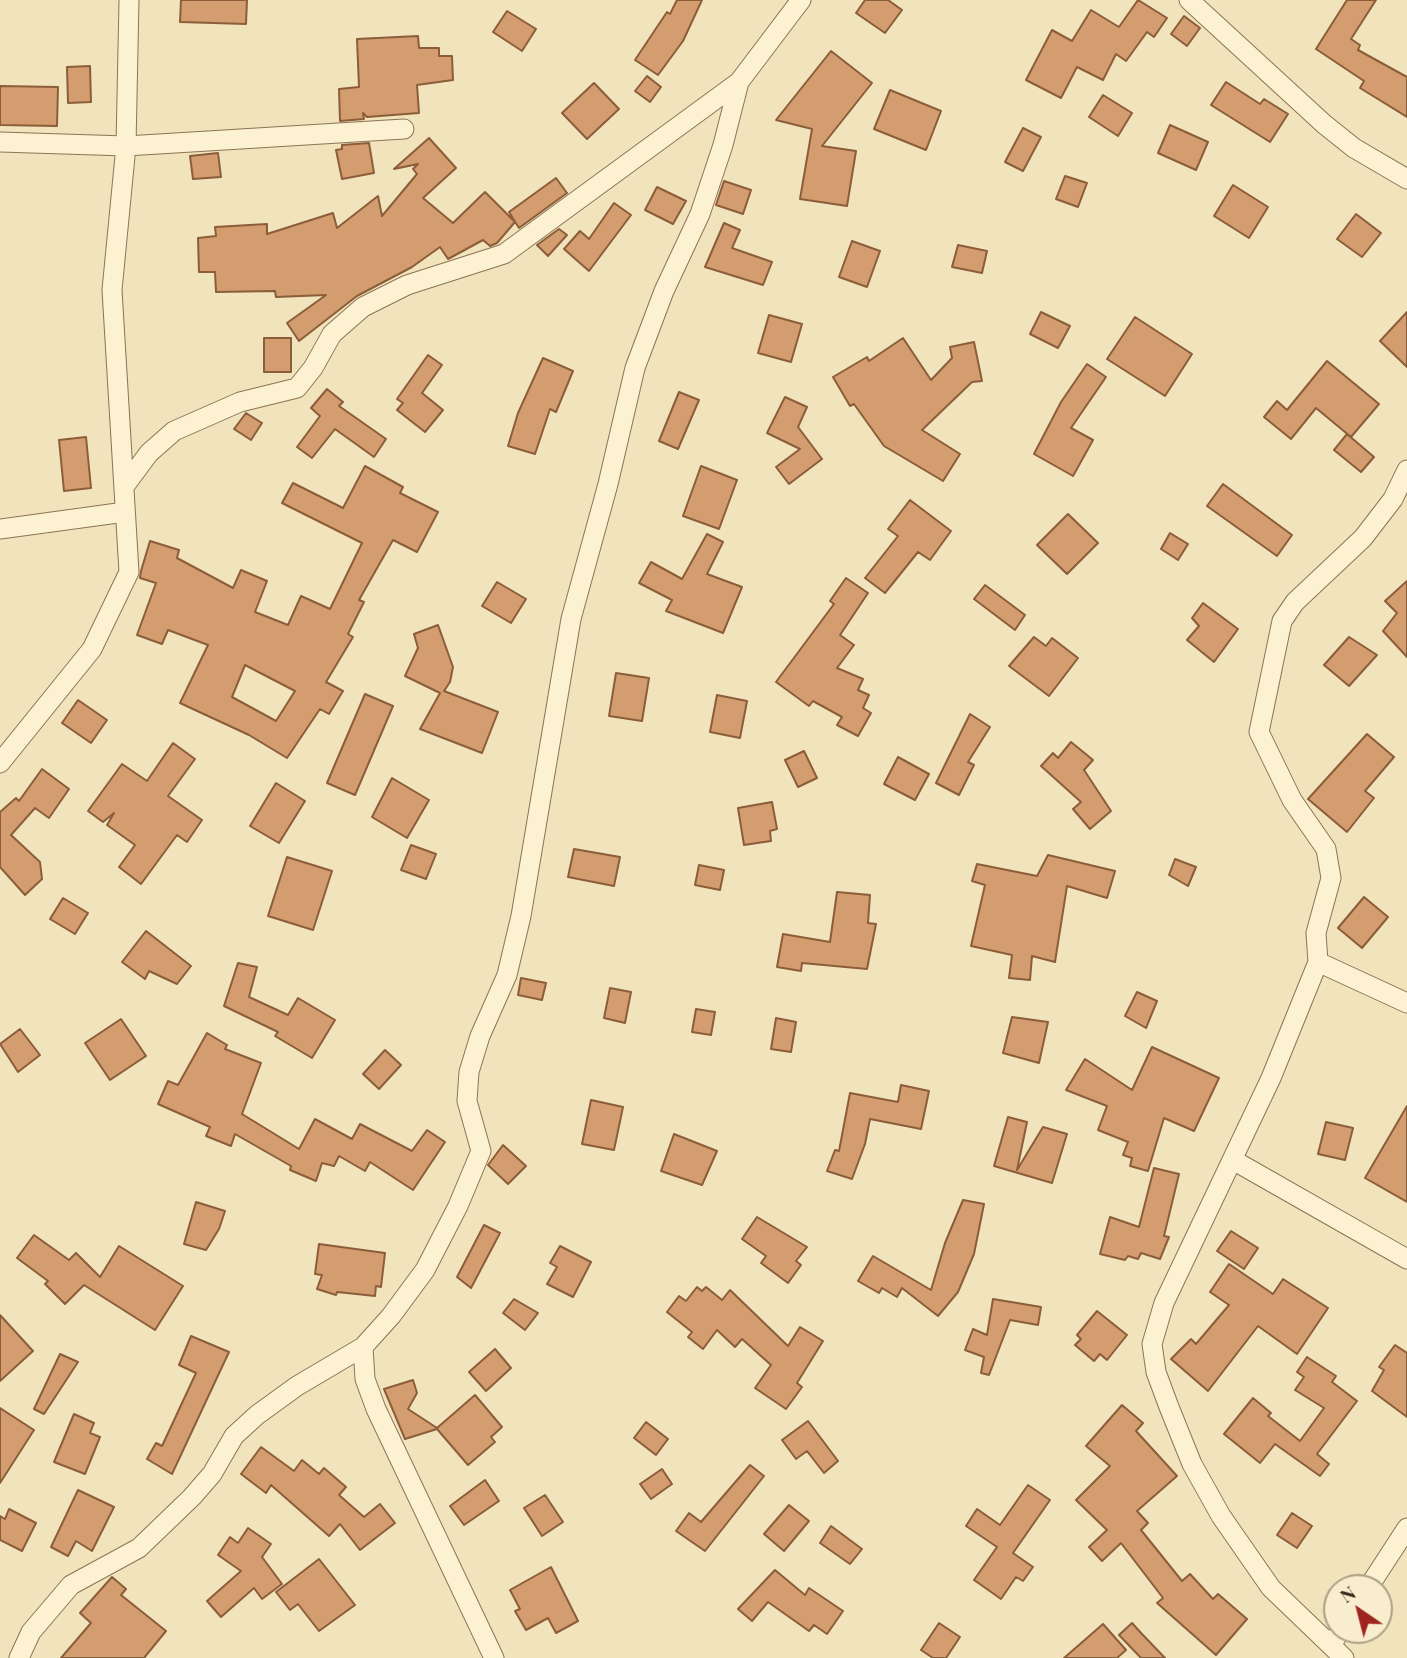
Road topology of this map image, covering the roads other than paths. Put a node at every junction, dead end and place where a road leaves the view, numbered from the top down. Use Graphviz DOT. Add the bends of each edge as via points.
graph roads {
  1 [pos="129,0"];
  2 [pos="801,0"];
  3 [pos="1189,0"];
  4 [pos="739,82"];
  5 [pos="404,129"];
  6 [pos="0,142"];
  7 [pos="126,146"];
  8 [pos="1407,180"];
  9 [pos="1407,471"];
  10 [pos="126,484"];
  11 [pos="125,512"];
  12 [pos="0,529"];
  13 [pos="0,763"];
  14 [pos="1318,962"];
  15 [pos="1407,1003"];
  16 [pos="1233,1160"];
  17 [pos="1407,1259"];
  18 [pos="363,1347"];
  19 [pos="1407,1528"];
  20 [pos="1377,1574"];
  21 [pos="1323,1631"];
  22 [pos="19,1658"];
  23 [pos="494,1658"];
  1 -- 7 [label="street"];
  2 -- 4 [label="street"];
  3 -- 8 [label="street" via="1324,124"];
  4 -- 10 [label="street" via="504,254 407,285 363,307 332,334 297,388 240,402 174,431 149,453"];
  4 -- 18 [label="street" via="700,214 635,368 571,619 521,916 507,975 469,1072 467,1101 481,1150 425,1270"];
  5 -- 7 [label="street"];
  6 -- 7 [label="street"];
  7 -- 10 [label="street" via="112,290"];
  9 -- 14 [label="street" via="1393,499 1363,538 1295,602 1282,621 1259,732 1292,800 1326,849 1331,878 1316,933"];
  10 -- 11 [label="street"];
  11 -- 12 [label="street"];
  11 -- 13 [label="street" via="129,572 111,614 92,649"];
  14 -- 15 [label="street"];
  14 -- 16 [label="street"];
  16 -- 17 [label="street"];
  16 -- 21 [label="street" via="1164,1303 1152,1344 1156,1372 1192,1464 1221,1516 1271,1588"];
  18 -- 22 [label="street" via="257,1415 234,1436 192,1497 139,1548 71,1585 31,1632"];
  18 -- 23 [label="street" via="365,1379 376,1409"];
  19 -- 20 [label="street"];
}
